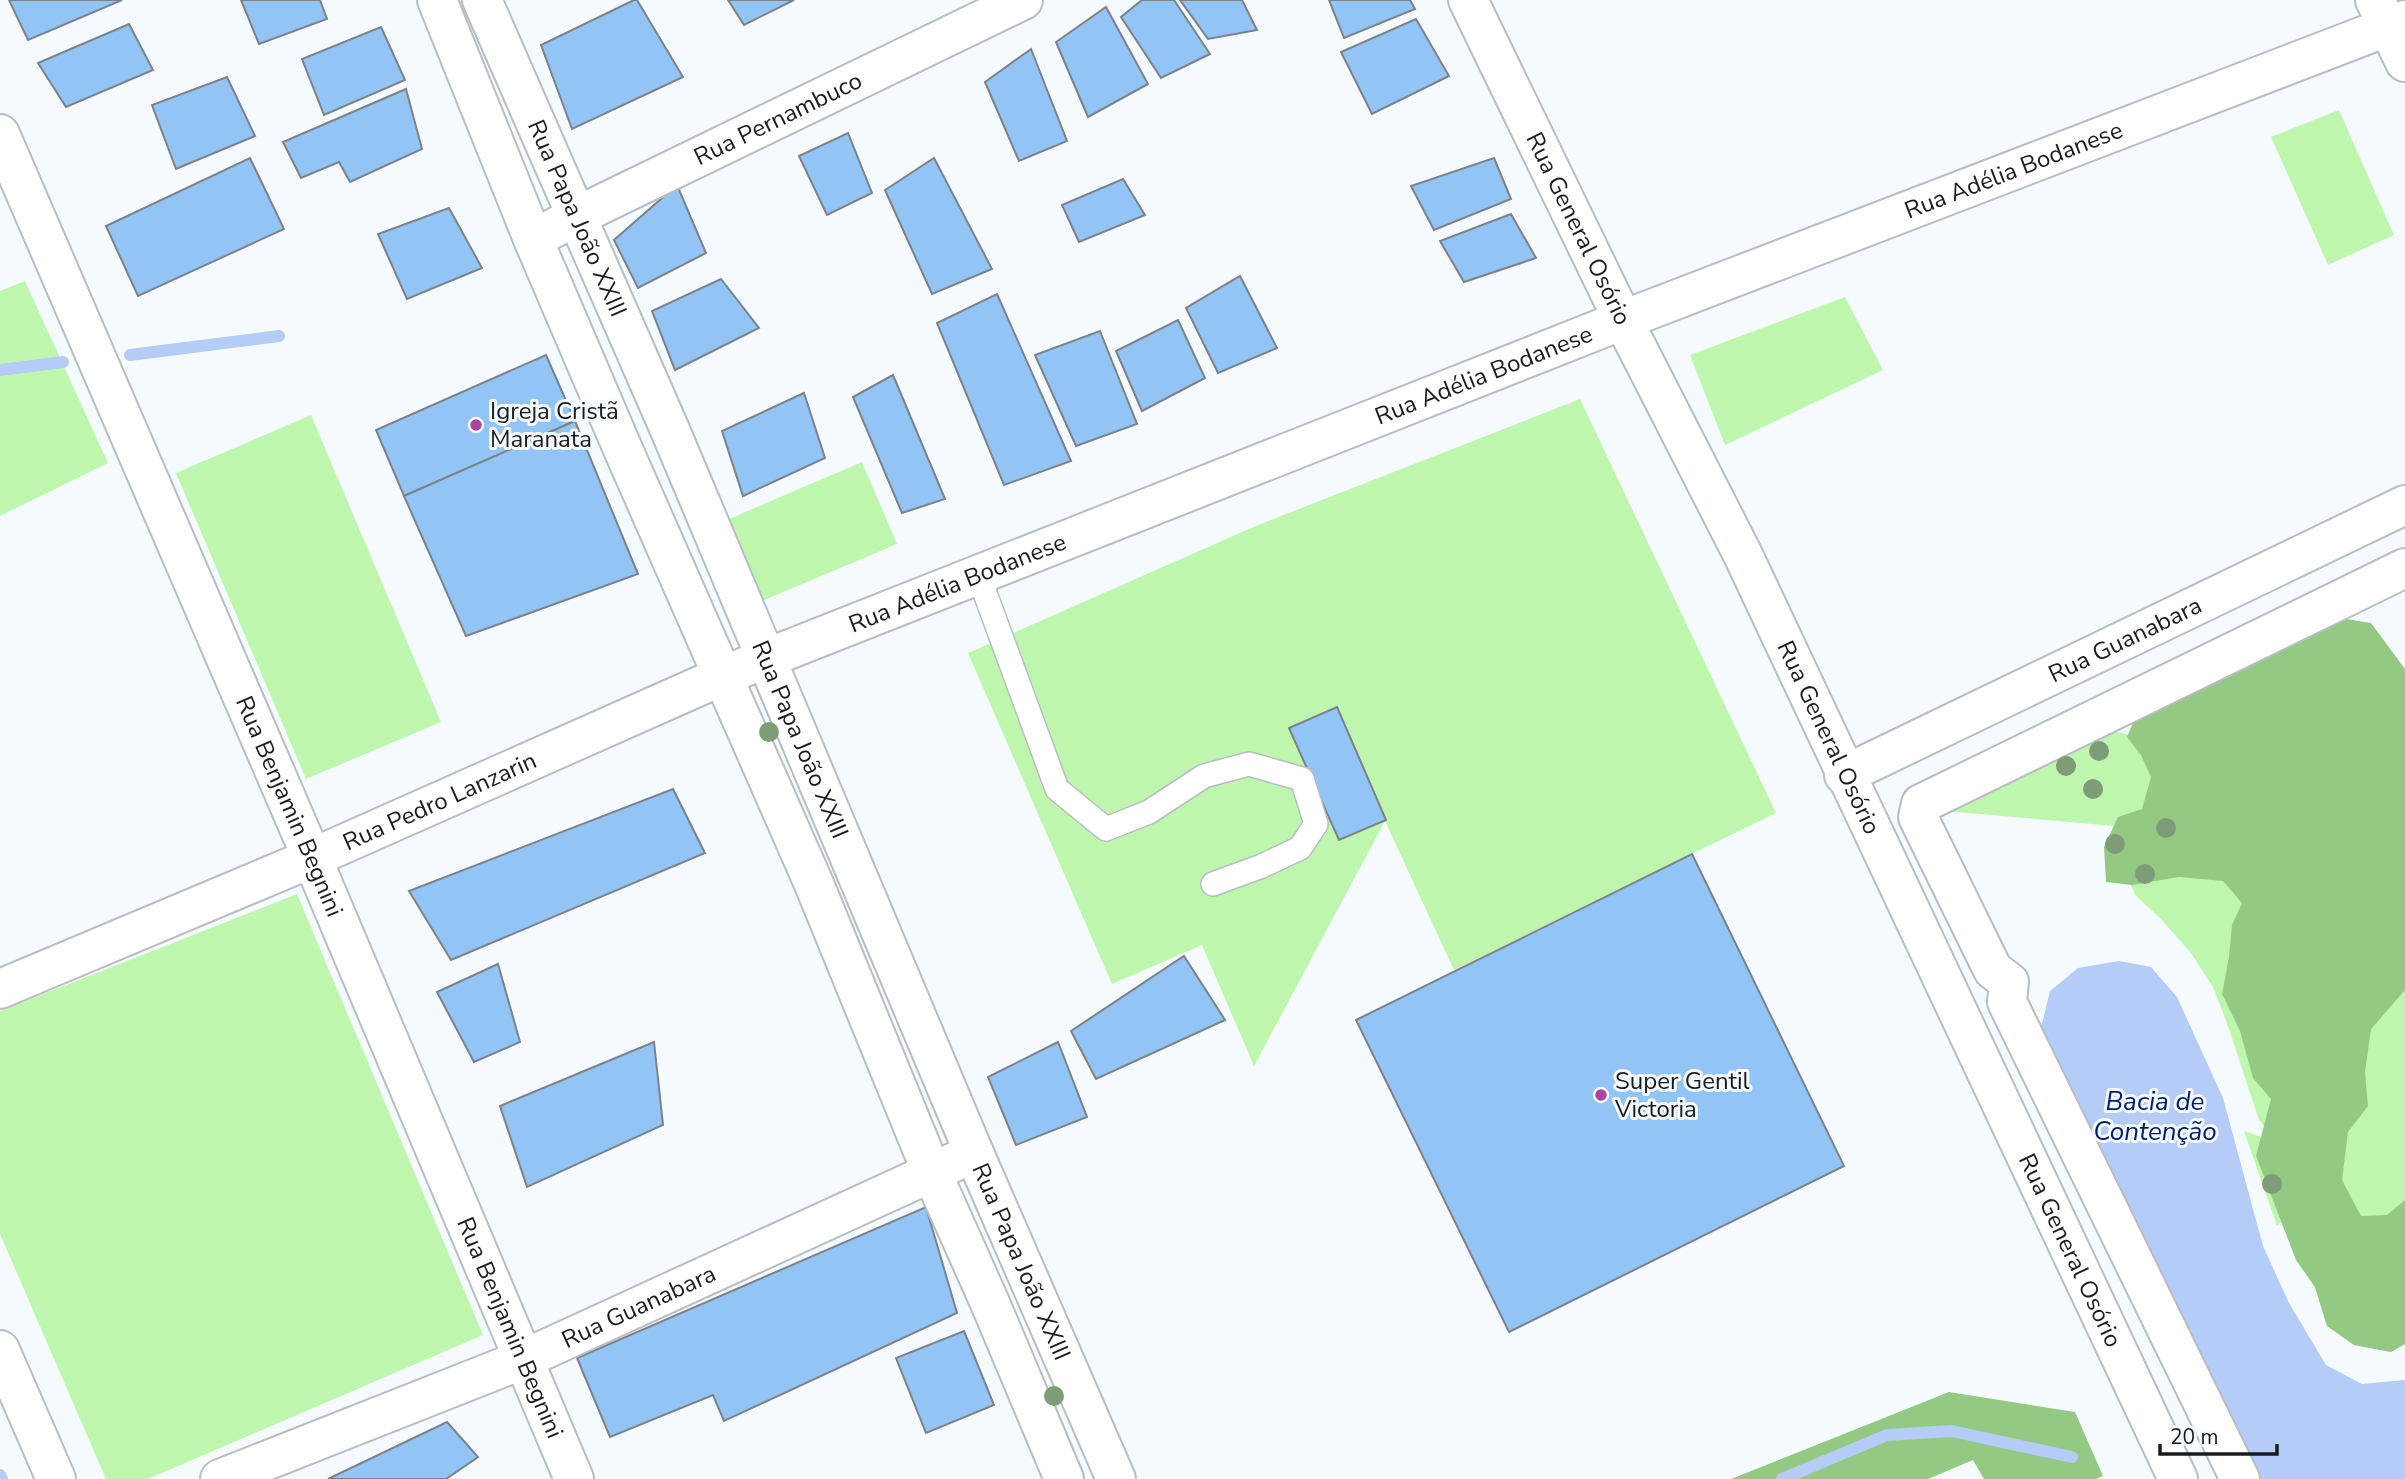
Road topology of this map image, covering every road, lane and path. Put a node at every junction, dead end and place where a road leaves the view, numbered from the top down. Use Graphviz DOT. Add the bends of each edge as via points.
graph roads {
  1 [pos="437,0"];
  2 [pos="482,0"];
  3 [pos="1023,0"];
  4 [pos="1468,0"];
  5 [pos="2389,16"];
  6 [pos="2405,62"];
  7 [pos="0,134"];
  8 [pos="575,217"];
  9 [pos="533,239"];
  10 [pos="1623,320"];
  11 [pos="650,385"];
  12 [pos="604,405"];
  13 [pos="2405,505"];
  14 [pos="2405,568"];
  15 [pos="978,575"];
  16 [pos="766,658"];
  17 [pos="722,676"];
  18 [pos="1844,775"];
  19 [pos="312,858"];
  20 [pos="854,867"];
  21 [pos="814,884"];
  22 [pos="1213,884"];
  23 [pos="0,989"];
  24 [pos="974,1153"];
  25 [pos="932,1172"];
  26 [pos="1031,1283"];
  27 [pos="990,1303"];
  28 [pos="0,1350"];
  29 [pos="524,1359"];
  30 [pos="56,1479"];
  31 [pos="220,1479"];
  32 [pos="574,1479"];
  33 [pos="1064,1479"];
  34 [pos="1116,1479"];
  35 [pos="2178,1479"];
  36 [pos="2239,1479"];
  1 -- 9 [label="street, Rua Papa João XXIII"];
  2 -- 8 [label="street, Rua Papa João XXIII"];
  3 -- 8 [label="street, Rua Pernambuco"];
  4 -- 10 [label="street, Rua General Osório"];
  5 -- 6 [label="street"];
  5 -- 10 [label="street, Rua Adélia Bodanese"];
  7 -- 19 [label="street, Rua Benjamin Begnini"];
  8 -- 9 [label="street, Rua Pernambuco"];
  8 -- 11 [label="street, Rua Papa João XXIII"];
  9 -- 12 [label="street, Rua Papa João XXIII"];
  10 -- 15 [label="street, Rua Adélia Bodanese"];
  10 -- 18 [label="street, Rua General Osório" via="1742,555"];
  11 -- 12 [label="street"];
  11 -- 16 [label="street, Rua Papa João XXIII"];
  12 -- 17 [label="street, Rua Papa João XXIII"];
  13 -- 18 [label="street, Rua Guanabara"];
  14 -- 36 [label="street" via="1921,804 1924,830 1993,970 2009,982 2007,1002"];
  15 -- 16 [label="street, Rua Adélia Bodanese"];
  15 -- 22 [label="lane" via="1057,789 1106,829 1149,812 1205,776 1249,764 1302,779 1316,824 1300,848"];
  16 -- 17 [label="street, Rua Adélia Bodanese"];
  16 -- 20 [label="street, Rua Papa João XXIII"];
  17 -- 19 [label="street, Rua Pedro Lanzarin"];
  17 -- 21 [label="street, Rua Papa João XXIII"];
  18 -- 35 [label="street, Rua General Osório"];
  19 -- 23 [label="street, Rua Pedro Lanzarin"];
  19 -- 29 [label="street, Rua Benjamin Begnini"];
  20 -- 21 [label="street"];
  20 -- 24 [label="street, Rua Papa João XXIII"];
  21 -- 25 [label="street, Rua Papa João XXIII"];
  24 -- 25 [label="street, Rua Guanabara"];
  24 -- 26 [label="street, Rua Papa João XXIII"];
  25 -- 27 [label="street, Rua Papa João XXIII"];
  25 -- 29 [label="street, Rua Guanabara"];
  26 -- 27 [label="street"];
  26 -- 34 [label="street, Rua Papa João XXIII"];
  27 -- 33 [label="street, Rua Papa João XXIII"];
  28 -- 30 [label="street"];
  29 -- 31 [label="street, Rua Guanabara"];
  29 -- 32 [label="street, Rua Benjamin Begnini"];
}
